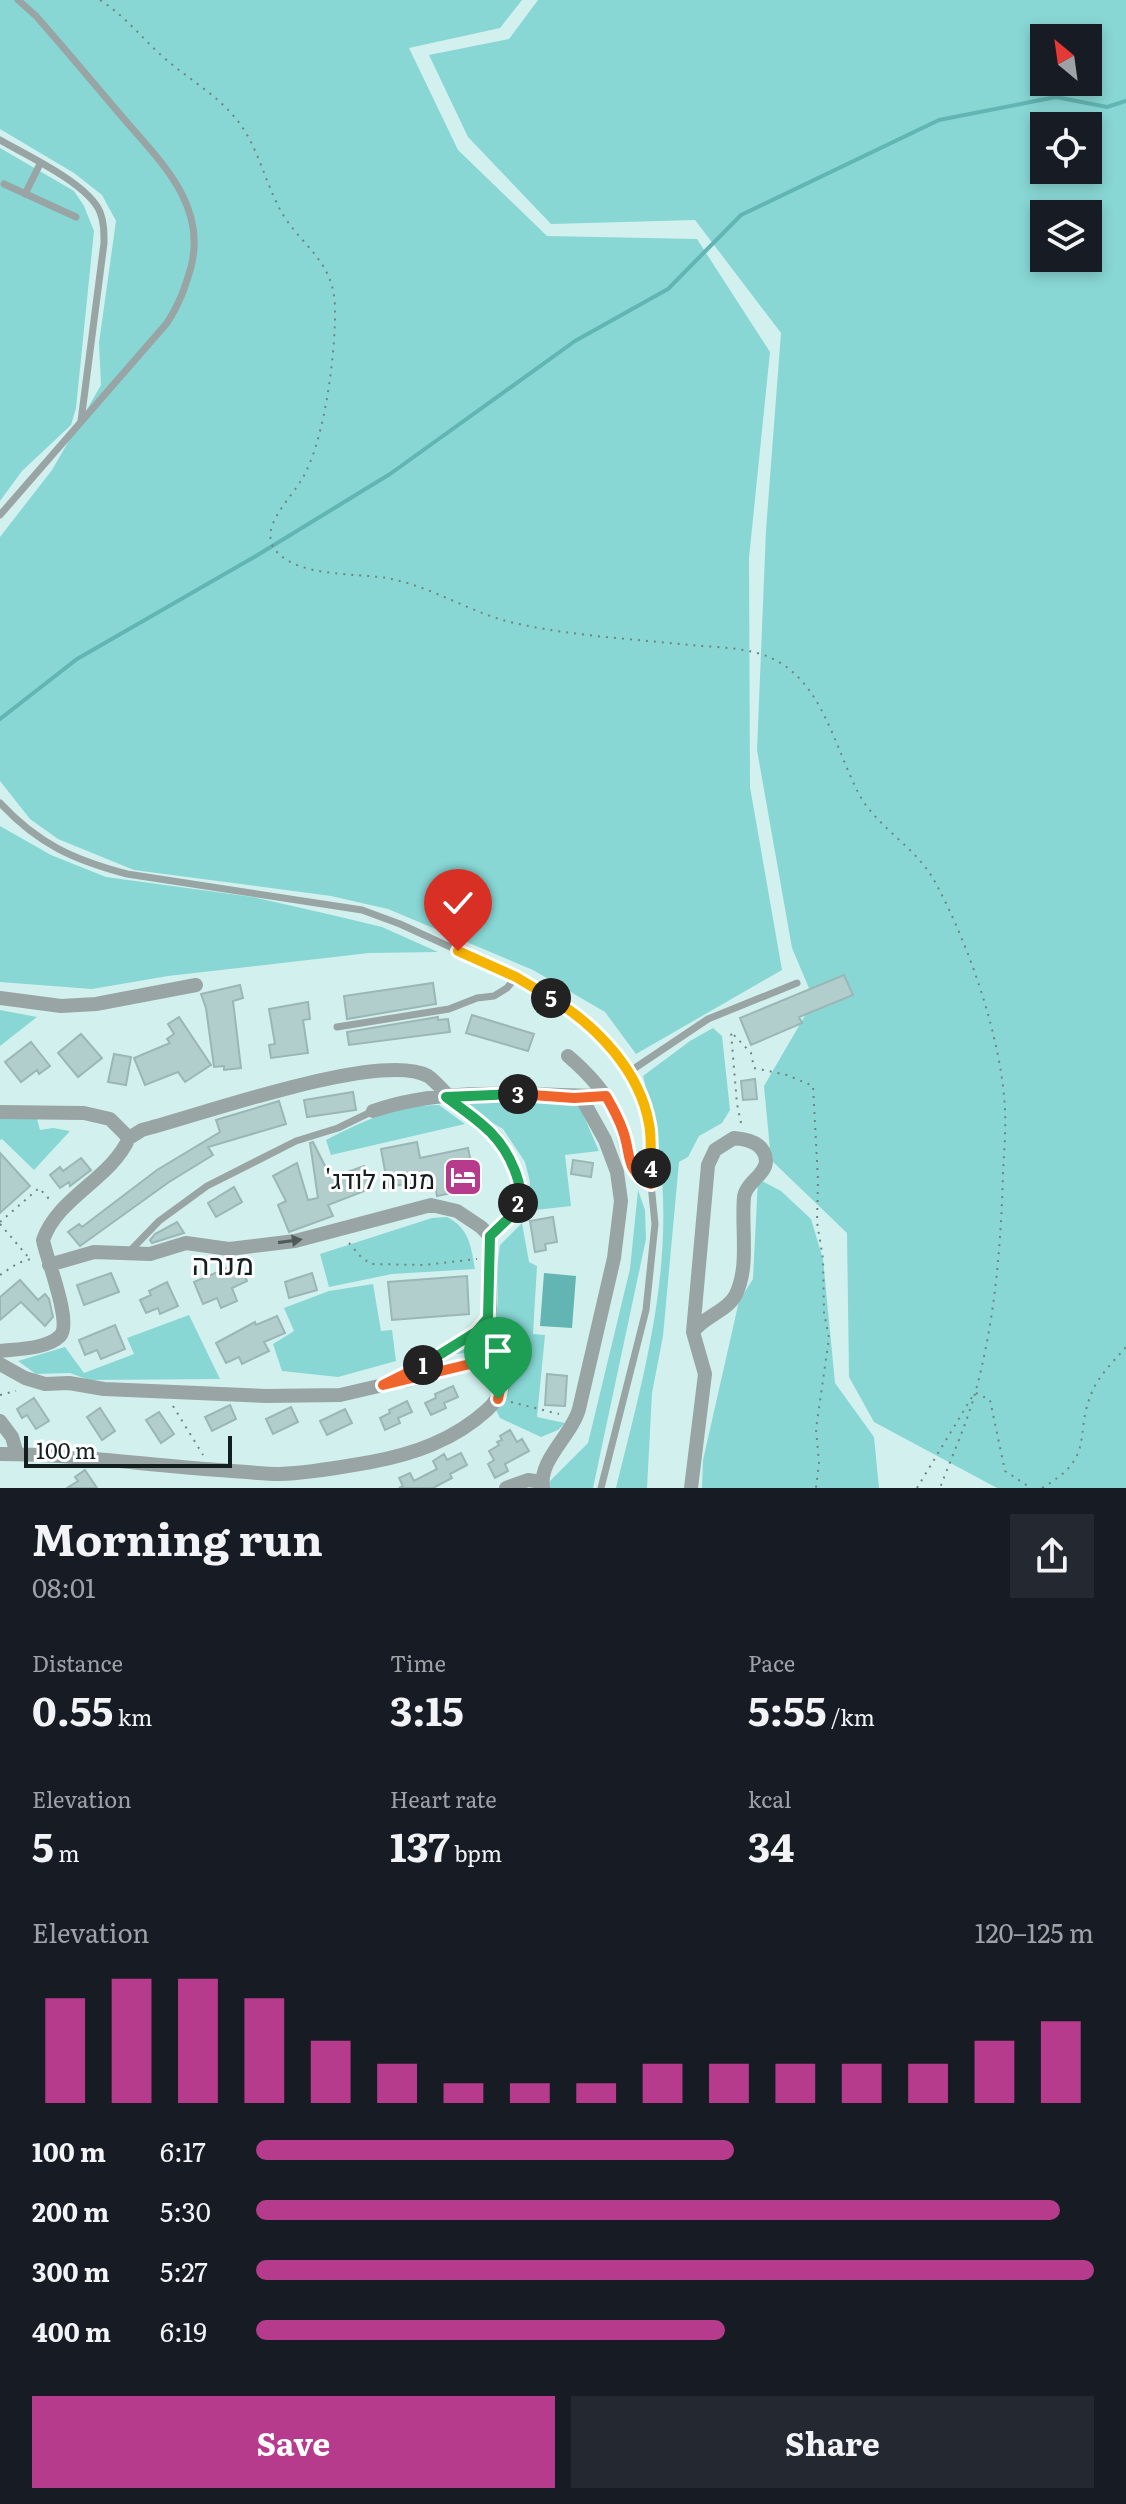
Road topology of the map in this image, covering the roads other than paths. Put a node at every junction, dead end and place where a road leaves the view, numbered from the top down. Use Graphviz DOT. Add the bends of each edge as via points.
graph roads {
  1 [pos="18,0"];
  2 [pos="0,140"];
  3 [pos="40,164"];
  4 [pos="4,184"];
  5 [pos="25,194"];
  6 [pos="76,217"];
  7 [pos="81,423"];
  8 [pos="0,515"];
  9 [pos="0,803"];
  10 [pos="516,977"];
  11 [pos="797,983"];
  12 [pos="196,985"];
  13 [pos="0,998"];
  14 [pos="337,1027"];
  15 [pos="568,1056"];
  16 [pos="629,1072"];
  17 [pos="606,1096"];
  18 [pos="446,1097"];
  19 [pos="581,1097"];
  20 [pos="373,1111"];
  21 [pos="0,1112"];
  22 [pos="129,1138"];
  23 [pos="651,1184"];
  24 [pos="490,1236"];
  25 [pos="128,1253"];
  26 [pos="48,1259"];
  27 [pos="693,1332"];
  28 [pos="0,1351"];
  29 [pos="0,1364"];
  30 [pos="383,1385"];
  31 [pos="0,1421"];
  32 [pos="0,1454"];
  33 [pos="17,1454"];
  34 [pos="542,1485"];
  35 [pos="506,1488"];
  36 [pos="601,1488"];
  37 [pos="691,1488"];
  1 -- 7 [label="lane" via="162,163 188,203 195,235 176,309"];
  2 -- 3 [label="lane"];
  3 -- 5 [label="lane"];
  3 -- 7 [label="lane" via="88,194 104,226"];
  4 -- 5 [label="lane"];
  5 -- 6 [label="lane"];
  7 -- 8 [label="lane"];
  9 -- 10 [label="lane" via="42,841 99,866 362,910"];
  10 -- 14 [label="lane" via="494,996 449,1009"];
  10 -- 16 [label="lane" via="590,1028"];
  11 -- 16 [label="lane" via="708,1019"];
  12 -- 13 [label="street" via="96,1004 61,1006"];
  15 -- 17 [label="street"];
  16 -- 23 [label="lane" via="650,1126"];
  17 -- 19 [label="street"];
  17 -- 23 [label="street" via="624,1133 633,1171"];
  18 -- 19 [label="street"];
  18 -- 20 [label="street"];
  18 -- 22 [label="street" via="428,1076 365,1072 217,1108"];
  18 -- 24 [label="street" via="503,1144 520,1184 514,1213"];
  19 -- 34 [label="street" via="605,1140 621,1201 614,1258 577,1418 546,1466"];
  20 -- 25 [label="lane" via="296,1141 207,1186 159,1221"];
  21 -- 22 [label="street" via="84,1113 110,1119"];
  22 -- 26 [label="street" via="121,1156 47,1229 43,1240"];
  23 -- 36 [label="lane" via="655,1224 646,1310"];
  25 -- 24 [label="street, one-way" via="159,1253 186,1243 220,1249 295,1241 431,1205 457,1211"];
  24 -- 30 [label="street" via="490,1310 484,1325"];
  25 -- 26 [label="street"];
  26 -- 28 [label="street" via="63,1312 63,1332 50,1342"];
  27 -- 27 [label="street" via="708,1165 723,1143 746,1139 755,1142 766,1161 746,1187 740,1286 730,1304"];
  27 -- 37 [label="street" via="705,1374"];
  29 -- 30 [label="street" via="45,1384 118,1390 340,1395"];
  30 -- 33 [label="street" via="499,1357 504,1371 498,1399 447,1439 393,1457 320,1471 279,1474"];
  31 -- 33 [label="street"];
  32 -- 33 [label="street"];
  34 -- 35 [label="street" via="528,1480"];
}
